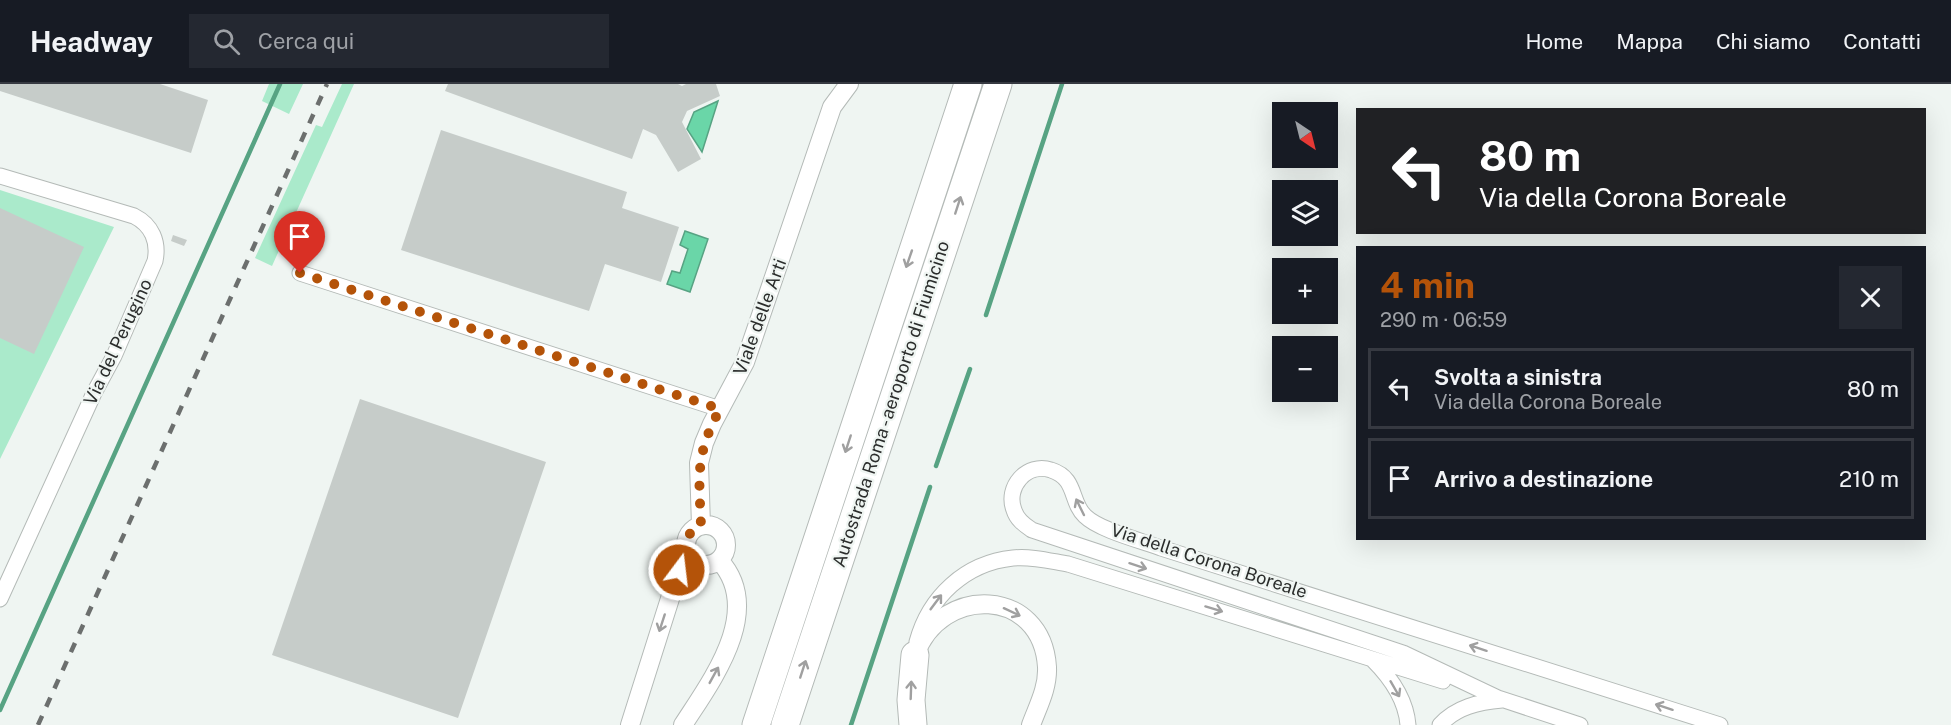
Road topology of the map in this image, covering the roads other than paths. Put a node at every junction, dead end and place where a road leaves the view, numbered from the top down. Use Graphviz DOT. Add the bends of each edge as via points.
graph roads {
  1 [pos="832,84"];
  2 [pos="849,84"];
  3 [pos="968,84"];
  4 [pos="998,84"];
  5 [pos="832,107"];
  6 [pos="0,176"];
  7 [pos="300,273"];
  8 [pos="720,409"];
  9 [pos="701,526"];
  10 [pos="686,548"];
  11 [pos="719,560"];
  12 [pos="0,599"];
  13 [pos="915,655"];
  14 [pos="1371,658"];
  15 [pos="1502,700"];
  16 [pos="630,725"];
  17 [pos="683,725"];
  18 [pos="756,725"];
  19 [pos="785,725"];
  20 [pos="913,725"];
  21 [pos="1031,725"];
  22 [pos="1408,725"];
  23 [pos="1440,725"];
  24 [pos="1580,725"];
  25 [pos="1720,725"];
  1 -- 5 [label="street, Viale delle Arti"];
  2 -- 5 [label="street, Viale delle Arti"];
  3 -- 18 [label="highway, Autostrada Roma - aeroporto di Fiumicino, one-way"];
  19 -- 4 [label="highway, Autostrada Roma - aeroporto di Fiumicino, one-way"];
  5 -- 8 [label="street, Viale delle Arti" via="746,362"];
  6 -- 12 [label="street, Via del Perugino" via="134,216 149,228 157,248 123,336"];
  7 -- 8 [label="street"];
  8 -- 9 [label="street, Viale delle Arti" via="707,433 699,463"];
  9 -- 10 [label="street" via="691,532"];
  9 -- 11 [label="street" via="714,527 724,536 726,549"];
  10 -- 11 [label="street" via="696,562 708,565"];
  10 -- 16 [label="street, one-way"];
  17 -- 11 [label="street, one-way" via="716,671 735,623 735,584"];
  13 -- 14 [label="street, Via della Corona Boreale, one-way" via="928,612 953,583 985,564 1029,558 1068,564"];
  20 -- 13 [label="highway, one-way"];
  13 -- 21 [label="street, one-way" via="930,627 957,609 989,604 1019,614 1038,637 1046,656 1045,690"];
  14 -- 15 [label="street, Via della Corona Boreale"];
  14 -- 22 [label="street, one-way" via="1396,689"];
  15 -- 23 [label="street" via="1463,708"];
  15 -- 24 [label="street, Via della Corona Boreale"];
  25 -- 15 [label="street, Via della Corona Boreale, one-way" via="1106,528 1085,517 1070,485 1054,471 1032,470 1020,477 1013,489 1014,510 1032,530 1403,653"];
}
